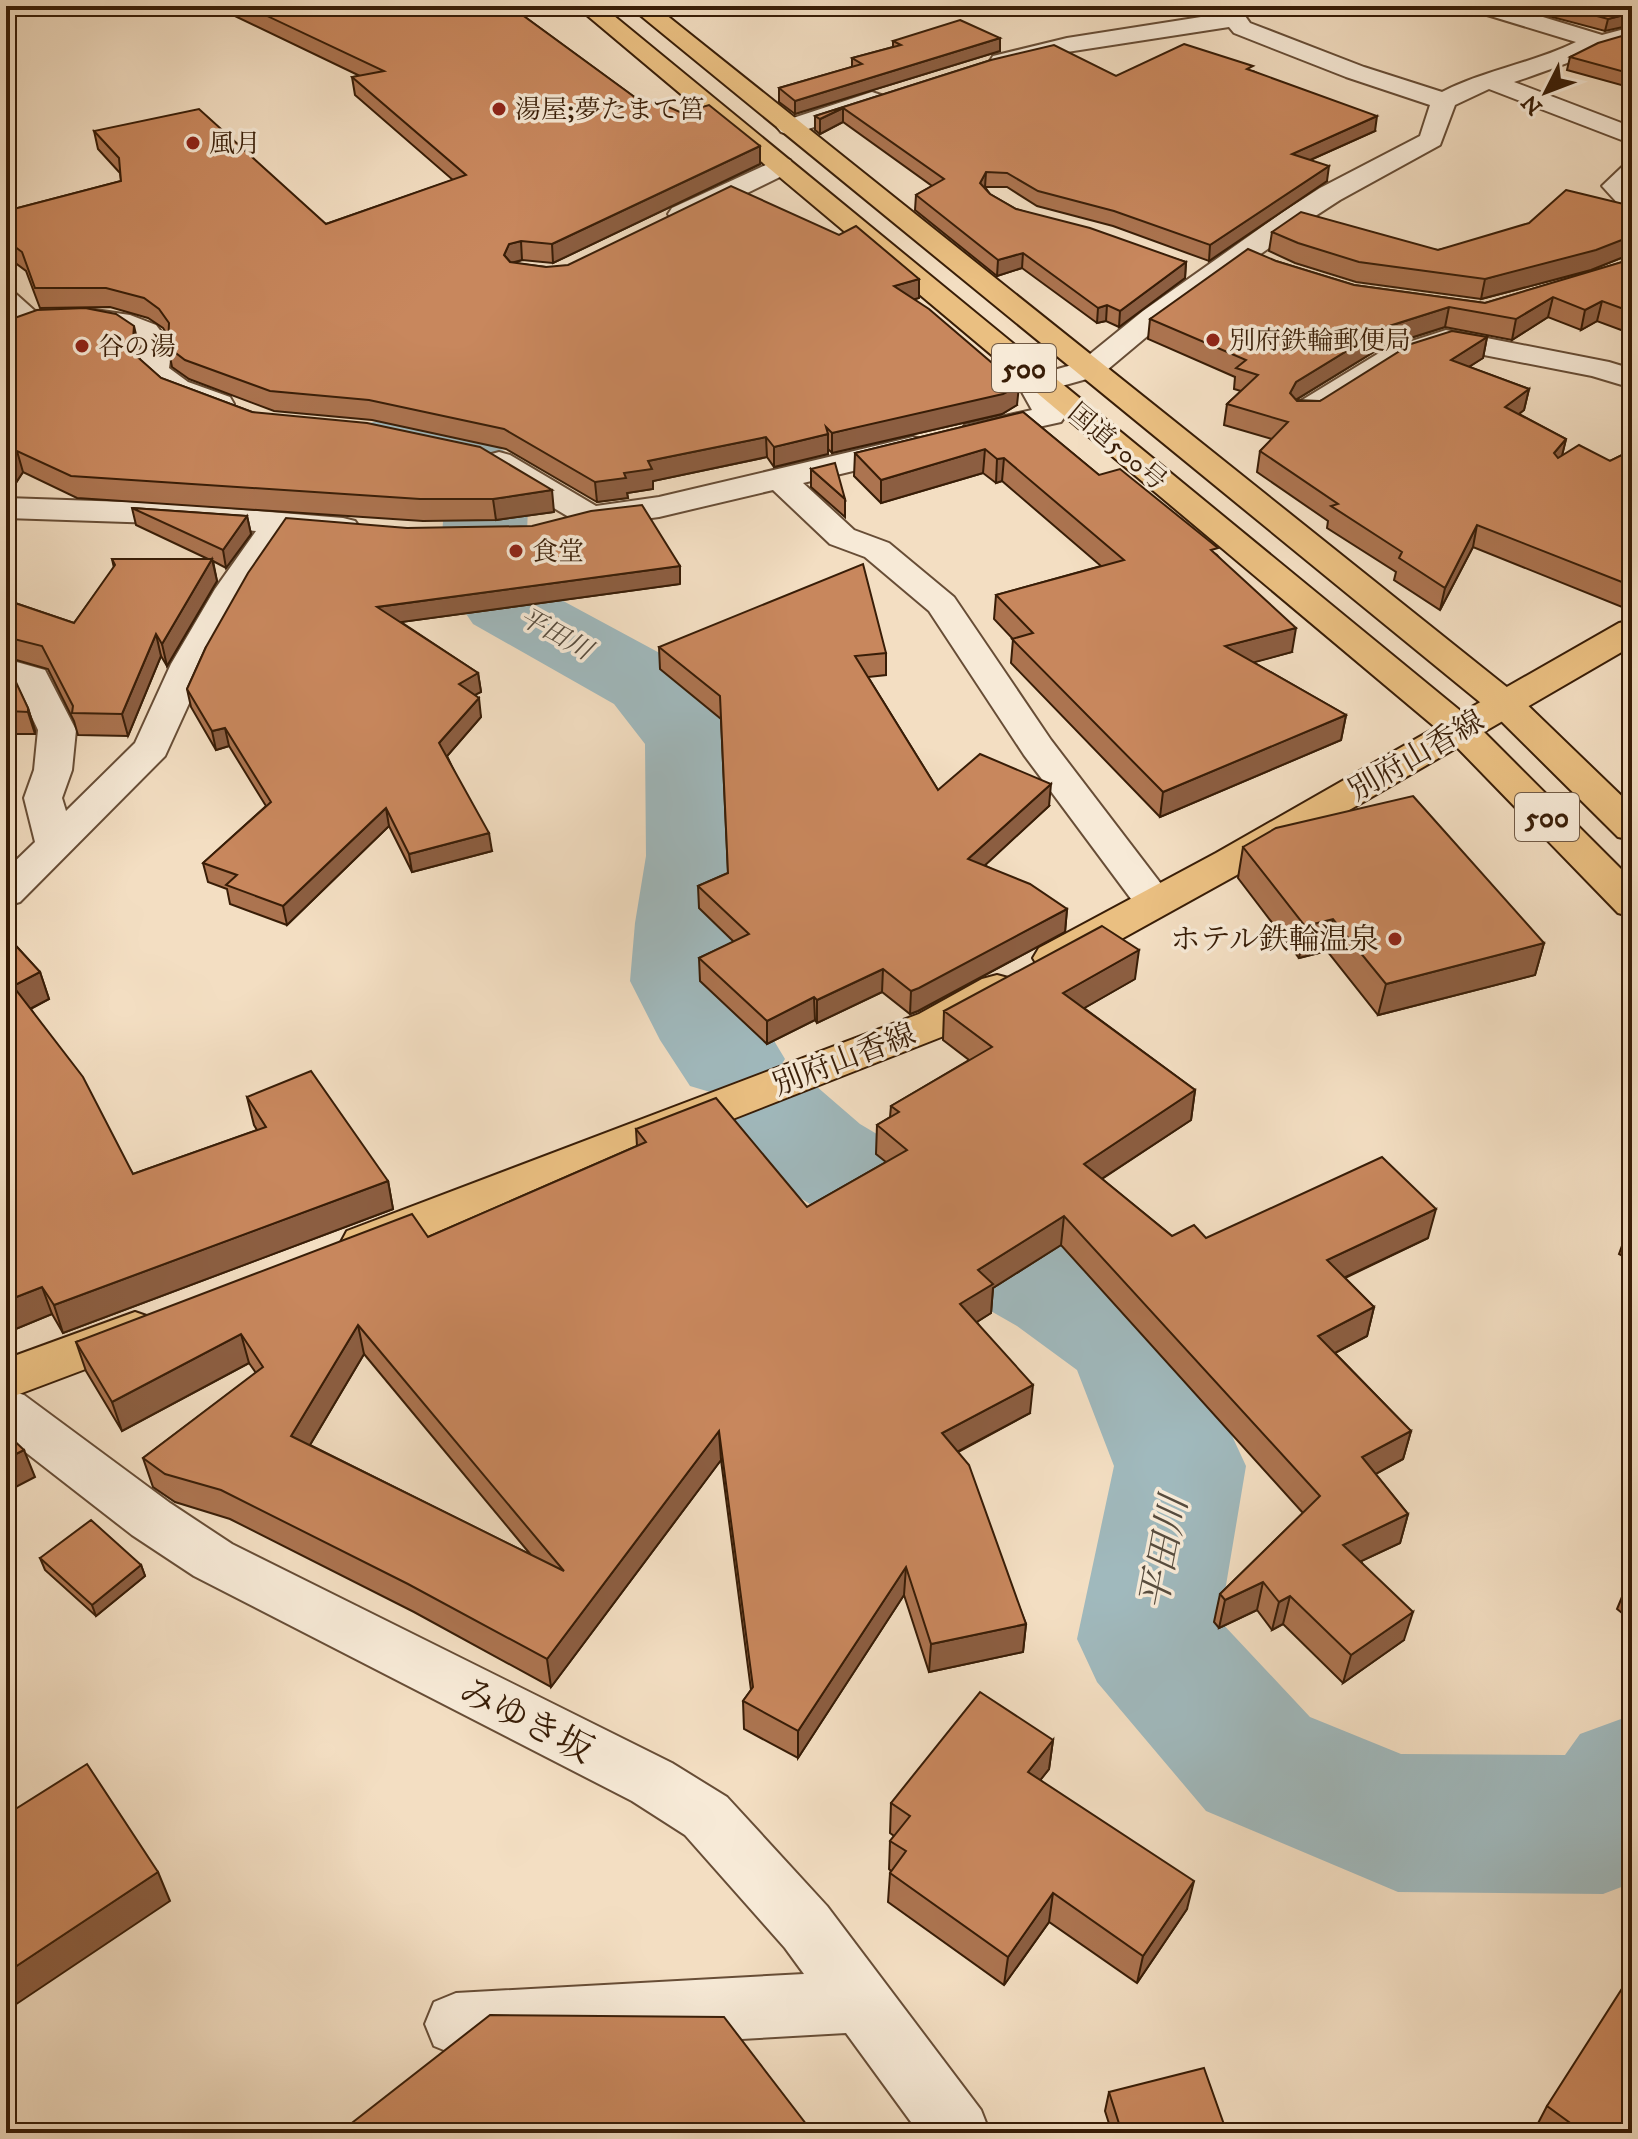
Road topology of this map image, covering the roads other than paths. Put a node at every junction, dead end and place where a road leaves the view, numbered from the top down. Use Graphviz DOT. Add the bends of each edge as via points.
graph roads {
  1 [pos="588,6"];
  2 [pos="641,6"];
  3 [pos="1499,8"];
  4 [pos="1231,13"];
  5 [pos="1632,34"];
  6 [pos="1601,42"];
  7 [pos="981,66"];
  8 [pos="1490,81"];
  9 [pos="894,93"];
  10 [pos="1444,101"];
  11 [pos="790,127"];
  12 [pos="1632,136"];
  13 [pos="781,166"];
  14 [pos="1632,172"];
  15 [pos="1632,202"];
  16 [pos="660,228"];
  17 [pos="1243,253"];
  18 [pos="1182,264"];
  19 [pos="1270,265"];
  20 [pos="1212,275"];
  21 [pos="6,300"];
  22 [pos="1090,369"];
  23 [pos="1632,379"];
  24 [pos="1041,382"];
  25 [pos="239,412"];
  26 [pos="1305,412"];
  27 [pos="478,456"];
  28 [pos="779,478"];
  29 [pos="9,513"];
  30 [pos="590,516"];
  31 [pos="278,524"];
  32 [pos="548,528"];
  33 [pos="380,531"];
  34 [pos="1632,631"];
  35 [pos="6,670"];
  36 [pos="1505,704"];
  37 [pos="1461,730"];
  38 [pos="1632,828"];
  39 [pos="55,843"];
  40 [pos="6,893"];
  41 [pos="1154,902"];
  42 [pos="1632,904"];
  43 [pos="328,1258"];
  44 [pos="167,1318"];
  45 [pos="6,1379"];
  46 [pos="6,1409"];
  47 [pos="860,2002"];
  48 [pos="456,2024"];
  49 [pos="958,2133"];
  1 -- 13 [label="main road, 国道500号 / 500"];
  2 -- 11 [label="main road, 国道500号 / 500"];
  3 -- 6 [label="street"];
  4 -- 7 [label="street"];
  4 -- 10 [label="street" via="1242,28"];
  5 -- 6 [label="street"];
  6 -- 8 [label="street"];
  8 -- 10 [label="street"];
  8 -- 12 [label="street"];
  9 -- 11 [label="street"];
  10 -- 17 [label="street" via="1431,140 1330,194"];
  11 -- 22 [label="main road, 国道500号 / 500"];
  13 -- 16 [label="street"];
  13 -- 24 [label="main road, 国道500号 / 500"];
  14 -- 15 [label="street" via="1615,186"];
  17 -- 19 [label="street"];
  17 -- 20 [label="street"];
  18 -- 20 [label="street"];
  20 -- 22 [label="street"];
  21 -- 25 [label="street" via="28,320 71,316 147,331 157,346 154,371 177,389"];
  22 -- 24 [label="street"];
  22 -- 36 [label="main road, 国道500号 / 500"];
  23 -- 26 [label="street" via="1446,339 1395,356"];
  24 -- 28 [label="street" via="1033,385 1050,415"];
  24 -- 37 [label="main road, 国道500号 / 500"];
  27 -- 30 [label="street" via="494,459"];
  28 -- 30 [label="street" via="659,507"];
  28 -- 41 [label="street" via="842,537 877,550 942,604 1037,747"];
  29 -- 31 [label="street" via="157,513"];
  30 -- 32 [label="street"];
  31 -- 33 [label="street"];
  31 -- 39 [label="street" via="189,664 152,748"];
  34 -- 36 [label="main road, 別府山香線"];
  35 -- 39 [label="street" via="32,678 57,730 53,770 43,798"];
  36 -- 37 [label="main road, 別府山香線"];
  36 -- 38 [label="main road, 国道500号 / 500"];
  37 -- 41 [label="main road, 別府山香線"];
  37 -- 42 [label="main road, 国道500号 / 500"];
  39 -- 40 [label="street"];
  41 -- 43 [label="main road, 別府山香線" via="934,1024"];
  44 -- 45 [label="main road"];
  46 -- 47 [label="street, みゆき坂" via="213,1560 652,1782 706,1816 806,1927"];
  47 -- 48 [label="street"];
  47 -- 49 [label="street, みゆき坂"];
}
